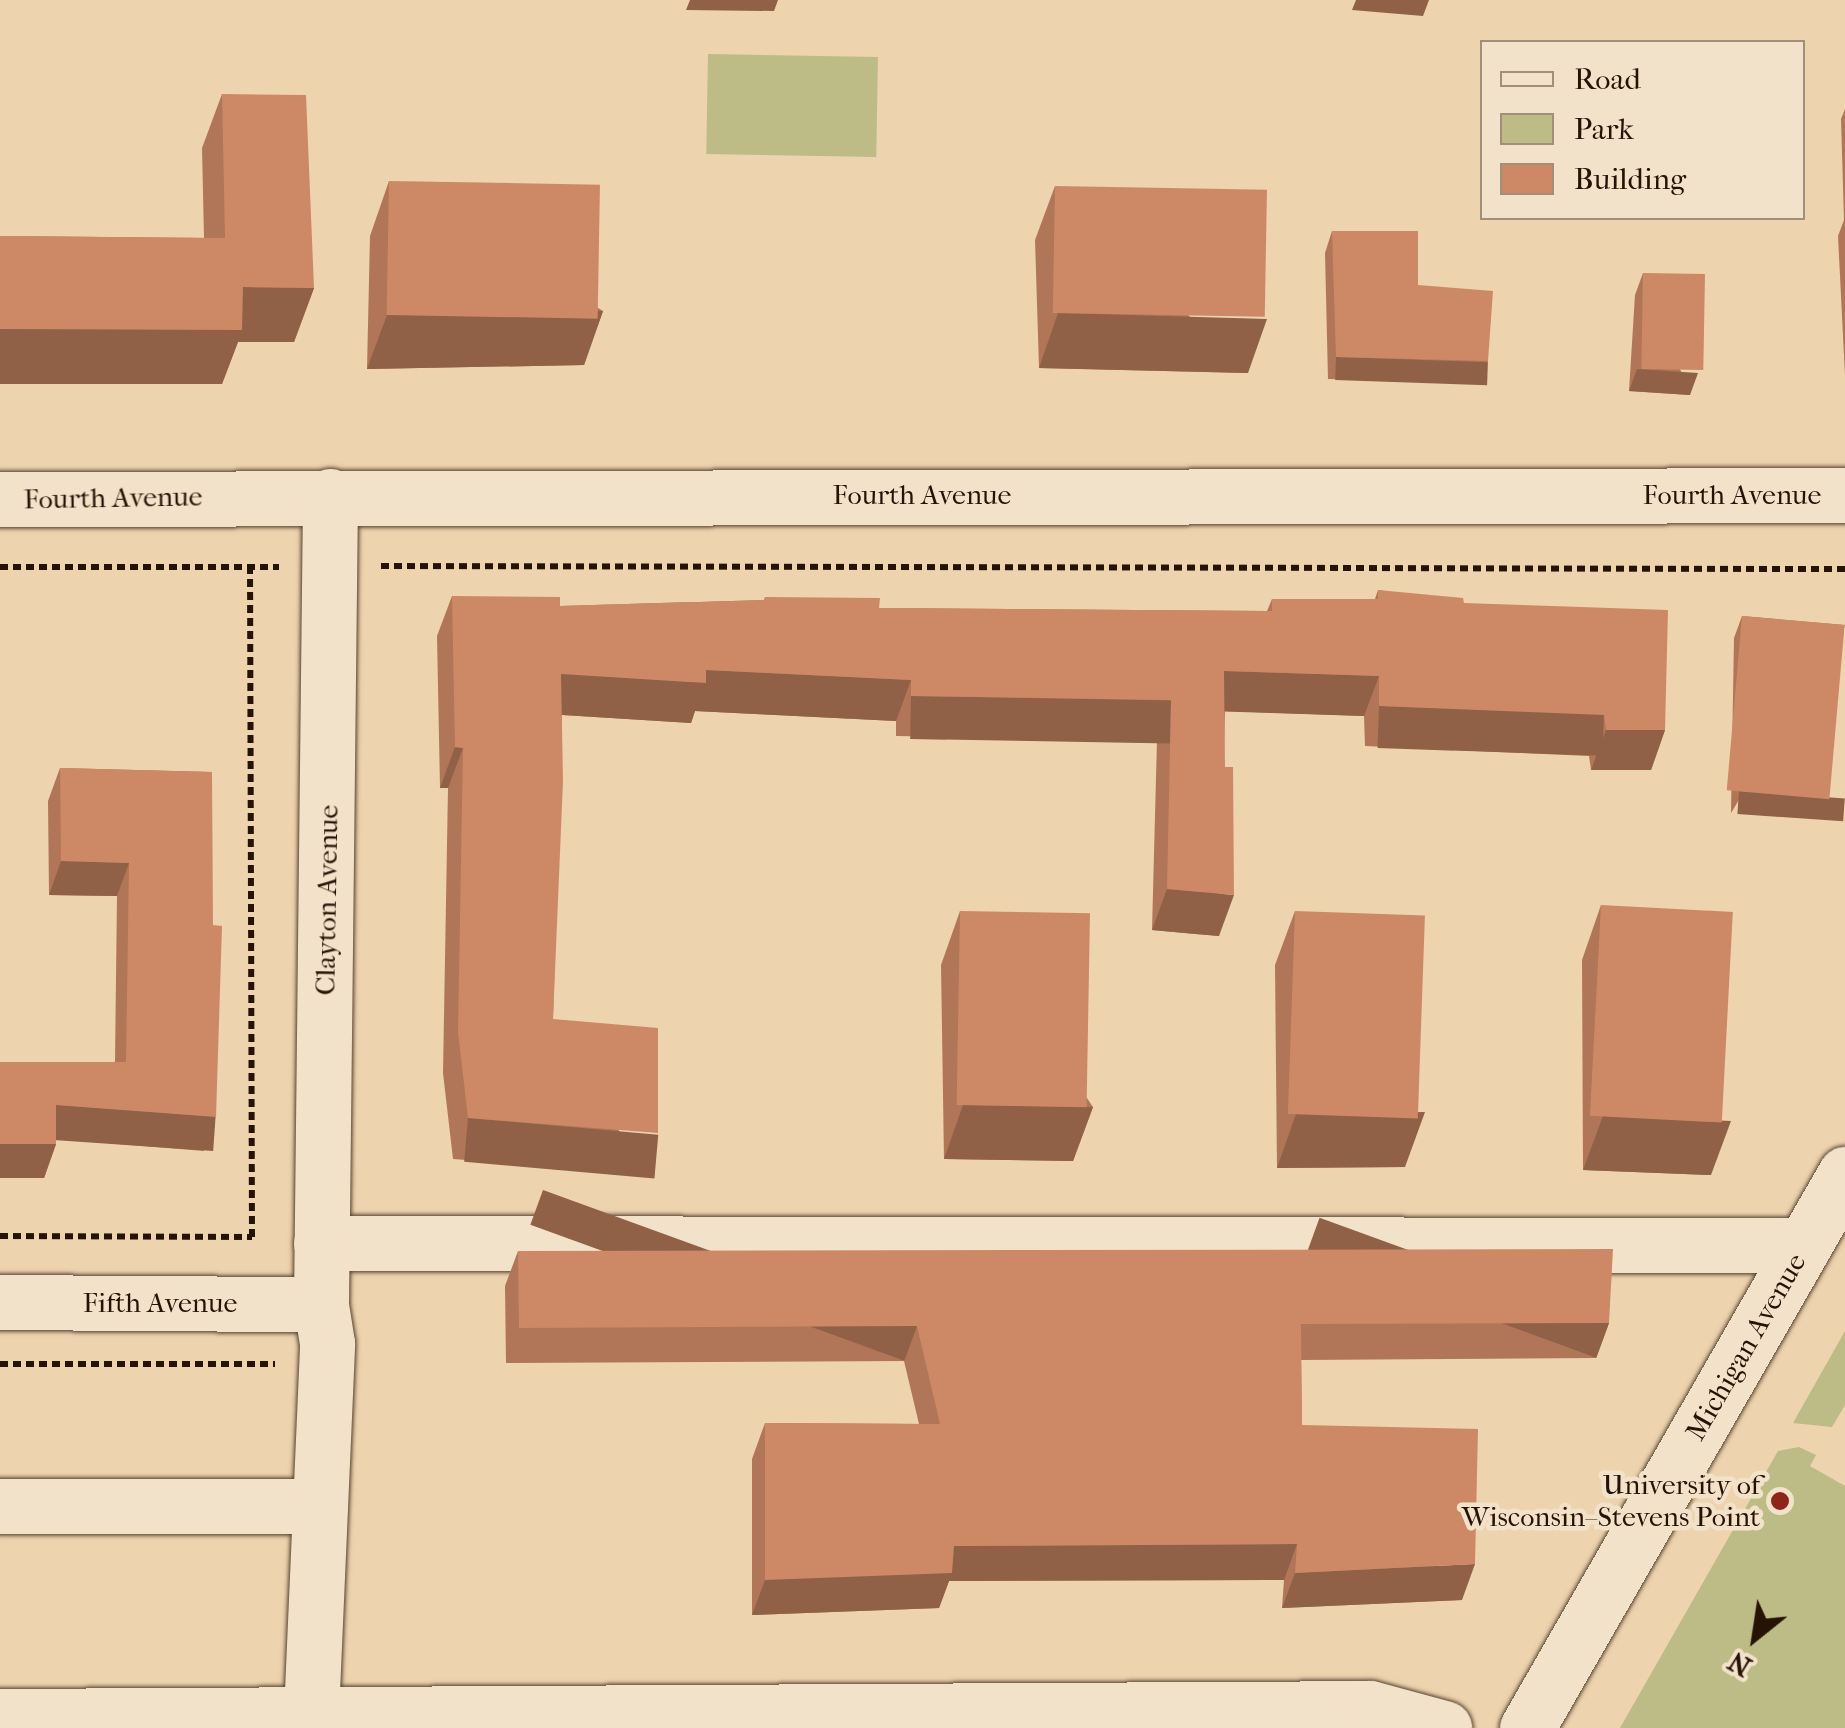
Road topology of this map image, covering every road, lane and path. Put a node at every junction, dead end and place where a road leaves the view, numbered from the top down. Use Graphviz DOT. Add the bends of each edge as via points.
graph roads {
  1 [pos="1845,495"];
  2 [pos="330,496"];
  3 [pos="0,499"];
  4 [pos="0,566"];
  5 [pos="250,567"];
  6 [pos="332,567"];
  7 [pos="1845,570"];
  8 [pos="1845,1174"];
  9 [pos="0,1236"];
  10 [pos="321,1242"];
  11 [pos="1804,1245"];
  12 [pos="0,1302"];
  13 [pos="321,1304"];
  14 [pos="0,1364"];
  15 [pos="326,1364"];
  16 [pos="0,1506"];
  17 [pos="320,1506"];
  18 [pos="311,1714"];
  19 [pos="0,1716"];
  20 [pos="1444,1728"];
  21 [pos="1527,1728"];
  1 -- 2 [label="street, Fourth Avenue"];
  2 -- 3 [label="street, Fourth Avenue"];
  2 -- 6 [label="street, Clayton Avenue"];
  4 -- 5 [label="path"];
  5 -- 6 [label="path"];
  5 -- 9 [label="path" via="252,1237"];
  6 -- 7 [label="path"];
  6 -- 10 [label="street, Clayton Avenue"];
  8 -- 11 [label="street, Michigan Avenue"];
  10 -- 11 [label="street"];
  10 -- 13 [label="street, Clayton Avenue"];
  11 -- 21 [label="street, Michigan Avenue"];
  12 -- 13 [label="street, Fifth Avenue"];
  13 -- 15 [label="street, Clayton Avenue"];
  14 -- 15 [label="path"];
  15 -- 17 [label="street, Clayton Avenue"];
  16 -- 17 [label="street"];
  17 -- 18 [label="street, Clayton Avenue"];
  18 -- 19 [label="street"];
  18 -- 20 [label="street" via="1370,1708"];
}
